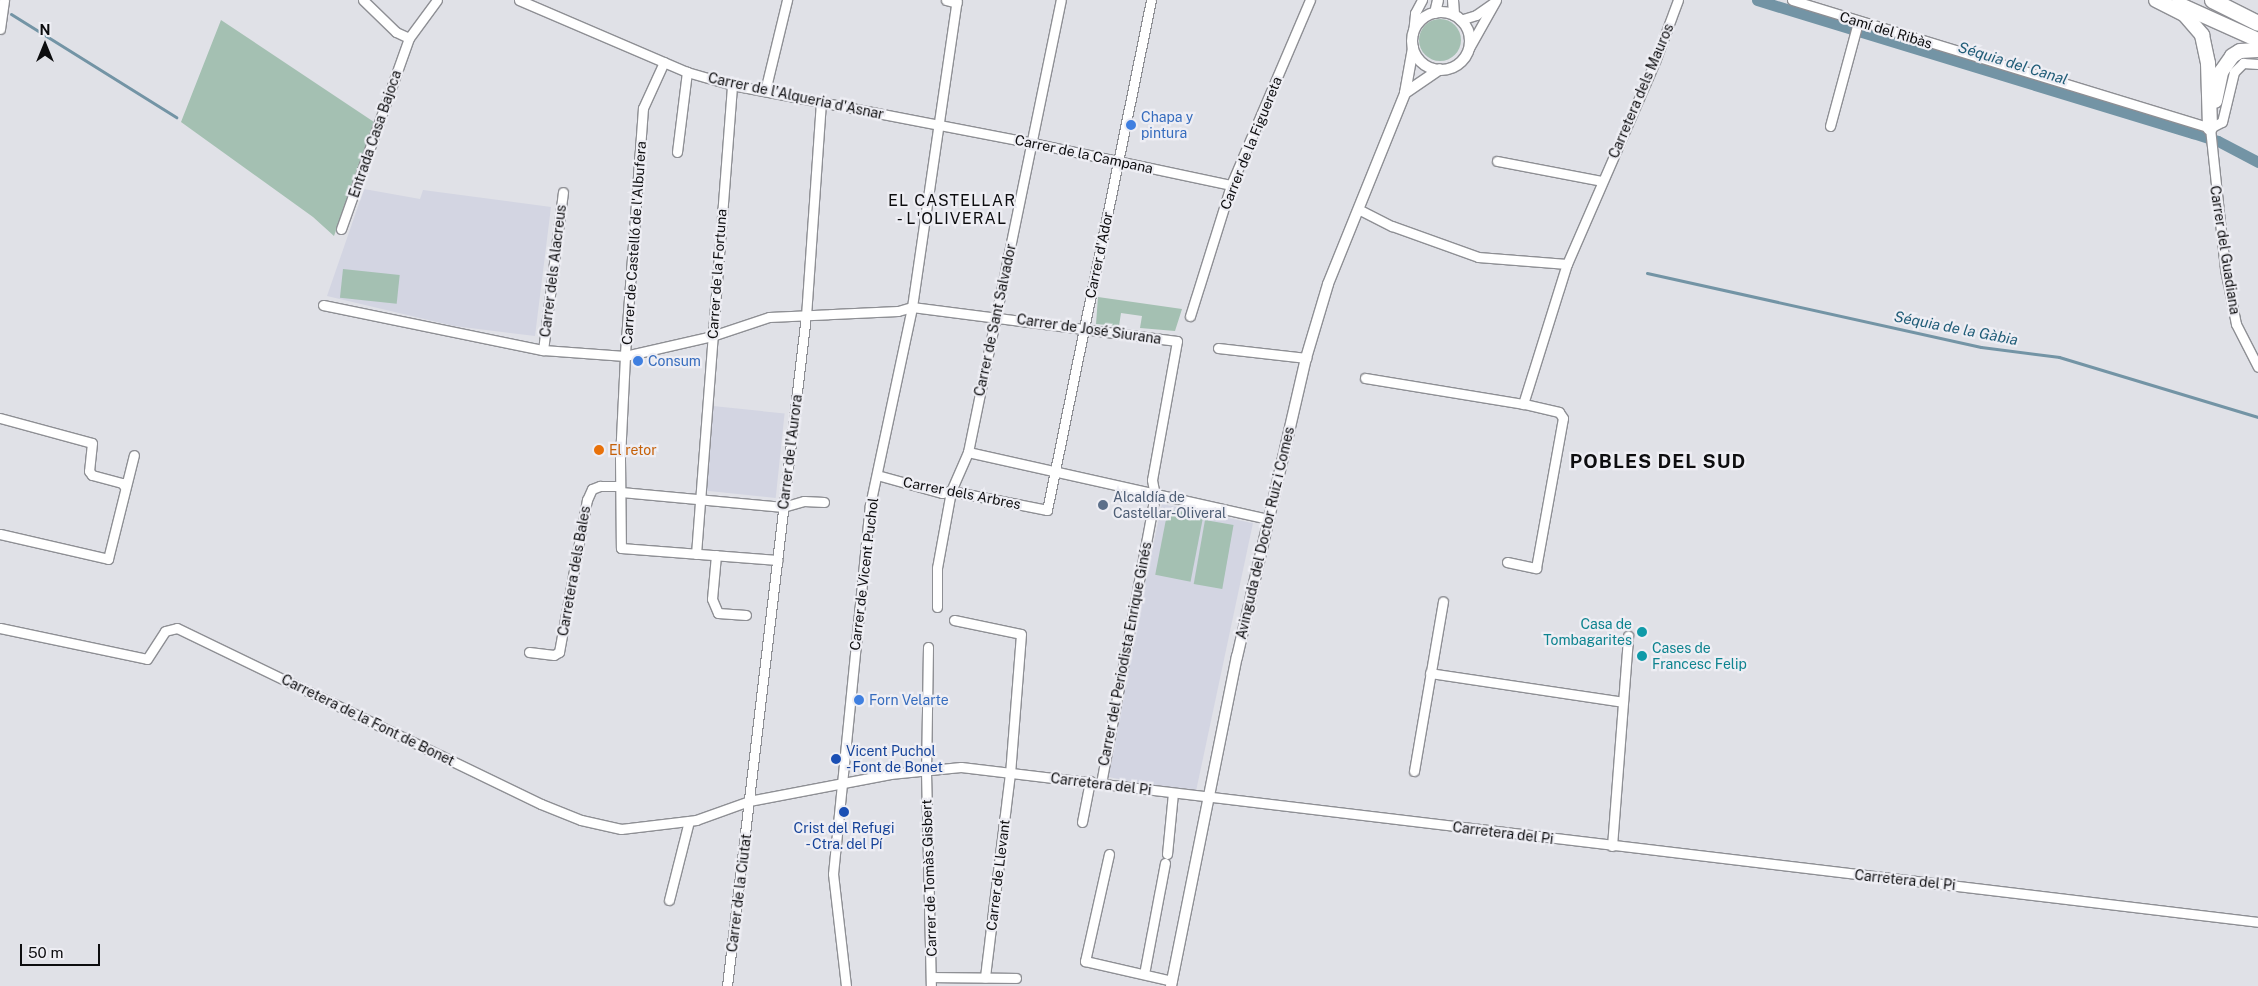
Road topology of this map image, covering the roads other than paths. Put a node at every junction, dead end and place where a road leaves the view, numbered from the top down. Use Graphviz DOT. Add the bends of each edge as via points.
graph roads {
  1 [pos="4,0"];
  2 [pos="362,0"];
  3 [pos="437,0"];
  4 [pos="519,0"];
  5 [pos="787,0"];
  6 [pos="946,0"];
  7 [pos="1061,0"];
  8 [pos="1151,0"];
  9 [pos="1310,0"];
  10 [pos="1422,0"];
  11 [pos="1433,0"];
  12 [pos="1438,0"];
  13 [pos="1454,0"];
  14 [pos="1678,0"];
  15 [pos="1792,0"];
  16 [pos="2156,0"];
  17 [pos="2168,0"];
  18 [pos="2203,0"];
  19 [pos="2212,0"];
  20 [pos="1496,1"];
  21 [pos="957,2"];
  22 [pos="1434,13"];
  23 [pos="1457,17"];
  24 [pos="1858,22"];
  25 [pos="2258,24"];
  26 [pos="0,29"];
  27 [pos="1413,33"];
  28 [pos="409,38"];
  29 [pos="2258,40"];
  30 [pos="1413,48"];
  31 [pos="1469,48"];
  32 [pos="2258,50"];
  33 [pos="664,62"];
  34 [pos="2258,64"];
  35 [pos="1440,69"];
  36 [pos="687,72"];
  37 [pos="732,85"];
  38 [pos="765,91"];
  39 [pos="1405,93"];
  40 [pos="821,102"];
  41 [pos="938,124"];
  42 [pos="1830,126"];
  43 [pos="2210,128"];
  44 [pos="1033,143"];
  45 [pos="677,152"];
  46 [pos="1497,161"];
  47 [pos="1118,162"];
  48 [pos="1602,181"];
  49 [pos="1231,186"];
  50 [pos="564,192"];
  51 [pos="1358,209"];
  52 [pos="342,229"];
  53 [pos="1567,264"];
  54 [pos="323,305"];
  55 [pos="912,307"];
  56 [pos="806,316"];
  57 [pos="996,316"];
  58 [pos="1190,316"];
  59 [pos="1084,330"];
  60 [pos="712,336"];
  61 [pos="1218,348"];
  62 [pos="544,350"];
  63 [pos="625,356"];
  64 [pos="1306,358"];
  65 [pos="2258,367"];
  66 [pos="1365,378"];
  67 [pos="1523,404"];
  68 [pos="0,418"];
  69 [pos="968,452"];
  70 [pos="134,455"];
  71 [pos="1054,473"];
  72 [pos="877,475"];
  73 [pos="125,487"];
  74 [pos="620,489"];
  75 [pos="951,491"];
  76 [pos="1155,495"];
  77 [pos="701,500"];
  78 [pos="824,502"];
  79 [pos="783,507"];
  80 [pos="1047,510"];
  81 [pos="1268,519"];
  82 [pos="0,534"];
  83 [pos="696,554"];
  84 [pos="716,555"];
  85 [pos="778,560"];
  86 [pos="1507,562"];
  87 [pos="1443,601"];
  88 [pos="937,607"];
  89 [pos="746,615"];
  90 [pos="954,620"];
  91 [pos="0,628"];
  92 [pos="1628,636"];
  93 [pos="928,648"];
  94 [pos="529,652"];
  95 [pos="1430,673"];
  96 [pos="1623,702"];
  97 [pos="1414,770"];
  98 [pos="926,771"];
  99 [pos="1010,773"];
  100 [pos="1090,782"];
  101 [pos="1101,783"];
  102 [pos="840,784"];
  103 [pos="1173,793"];
  104 [pos="1210,797"];
  105 [pos="749,801"];
  106 [pos="689,821"];
  107 [pos="1082,822"];
  108 [pos="1612,846"];
  109 [pos="1109,854"];
  110 [pos="669,900"];
  111 [pos="2258,922"];
  112 [pos="1144,974"];
  113 [pos="985,976"];
  114 [pos="1016,978"];
  115 [pos="931,982"];
  116 [pos="1172,984"];
  117 [pos="727,986"];
  118 [pos="846,986"];
  1 -- 26 [label="street"];
  2 -- 28 [label="street" via="396,32"];
  3 -- 28 [label="street"];
  4 -- 33 [label="street, Carrer de l'Alqueria d'Asnar"];
  5 -- 38 [label="street"];
  6 -- 21 [label="street"];
  7 -- 44 [label="street, Carrer de Sant Salvador"];
  8 -- 47 [label="street, Carrer d'Ador"];
  9 -- 49 [label="street, Carrer de la Figuereta"];
  10 -- 27 [label="street" via="1415,13"];
  11 -- 22 [label="street"];
  12 -- 22 [label="street"];
  13 -- 23 [label="street"];
  14 -- 48 [label="street, Carretera dels Mauros"];
  15 -- 24 [label="street, Camí del Ribàs"];
  16 -- 43 [label="highway" via="2184,14 2202,35 2208,63"];
  17 -- 29 [label="highway"];
  18 -- 25 [label="highway"];
  19 -- 25 [label="highway"];
  20 -- 23 [label="street" via="1476,15"];
  20 -- 31 [label="street"];
  21 -- 41 [label="street, Carrer de Vicent Puchol"];
  22 -- 23 [label="street"];
  22 -- 27 [label="street" via="1421,20"];
  23 -- 31 [label="street" via="1468,32"];
  24 -- 42 [label="street"];
  24 -- 43 [label="street, Camí del Ribàs"];
  27 -- 30 [label="street"];
  28 -- 52 [label="street, Entrada Casa Bajoca"];
  30 -- 35 [label="street" via="1420,60"];
  30 -- 39 [label="street, Avinguda del Doctor Ruiz i Comes"];
  31 -- 35 [label="street" via="1455,66"];
  32 -- 43 [label="highway" via="2240,51 2221,72"];
  33 -- 36 [label="street, Carrer de l'Alqueria d'Asnar"];
  33 -- 63 [label="street, Carrer de Castelló de l'Albufera" via="643,108"];
  34 -- 43 [label="street" via="2243,63 2234,72 2222,122"];
  35 -- 39 [label="street"];
  36 -- 37 [label="street, Carrer de l'Alqueria d'Asnar"];
  36 -- 45 [label="street"];
  37 -- 38 [label="street, Carrer de l'Alqueria d'Asnar"];
  37 -- 60 [label="street, Carrer de la Fortuna"];
  38 -- 40 [label="street, Carrer de l'Alqueria d'Asnar"];
  39 -- 51 [label="street, Avinguda del Doctor Ruiz i Comes"];
  40 -- 41 [label="street, Carrer de l'Alqueria d'Asnar"];
  40 -- 56 [label="street, Carrer de l'Aurora"];
  41 -- 44 [label="street, Carrer de la Campana"];
  41 -- 55 [label="street, Carrer de Vicent Puchol"];
  43 -- 65 [label="street, Carrer del Guadiana" via="2225,268 2236,324"];
  44 -- 47 [label="street, Carrer de la Campana"];
  44 -- 57 [label="street, Carrer de Sant Salvador"];
  46 -- 48 [label="street"];
  47 -- 49 [label="street, Carrer de la Campana"];
  47 -- 59 [label="street, Carrer d'Ador"];
  48 -- 53 [label="street, Carretera dels Mauros"];
  49 -- 58 [label="street, Carrer de la Figuereta"];
  50 -- 62 [label="street, Carrer dels Alacreus"];
  51 -- 53 [label="street" via="1392,226 1478,257"];
  51 -- 64 [label="street, Avinguda del Doctor Ruiz i Comes" via="1328,284"];
  53 -- 67 [label="street, Carretera dels Mauros"];
  54 -- 62 [label="street, Carrer de José Siurana"];
  55 -- 56 [label="street, Carrer de José Siurana" via="898,311"];
  55 -- 57 [label="street, Carrer de José Siurana"];
  55 -- 72 [label="street, Carrer de Vicent Puchol"];
  56 -- 60 [label="street, Carrer de José Siurana" via="769,317"];
  56 -- 79 [label="street, Carrer de l'Aurora"];
  57 -- 59 [label="street, Carrer de José Siurana"];
  57 -- 69 [label="street, Carrer de Sant Salvador"];
  59 -- 71 [label="street, Carrer d'Ador"];
  59 -- 76 [label="street, Carrer de José Siurana" via="1177,341 1152,480"];
  60 -- 63 [label="street, Carrer de José Siurana"];
  60 -- 77 [label="street, Carrer de la Fortuna"];
  61 -- 64 [label="street"];
  62 -- 63 [label="street, Carrer de José Siurana"];
  63 -- 74 [label="street, Carrer de Castelló de l'Albufera"];
  64 -- 81 [label="street, Avinguda del Doctor Ruiz i Comes"];
  66 -- 67 [label="street"];
  67 -- 86 [label="street" via="1559,412 1563,418 1536,568"];
  68 -- 73 [label="street" via="92,443 89,471"];
  69 -- 71 [label="street"];
  69 -- 75 [label="street, Carrer de Sant Salvador"];
  70 -- 73 [label="street"];
  71 -- 76 [label="street"];
  71 -- 80 [label="street, Carrer d'Ador"];
  72 -- 75 [label="street, Carrer dels Arbres" via="942,493"];
  72 -- 102 [label="street, Carrer de Vicent Puchol" via="870,505"];
  73 -- 82 [label="street" via="108,559"];
  74 -- 77 [label="street, Carretera dels Bales"];
  74 -- 83 [label="street, Carrer de Castelló de l'Albufera" via="621,548"];
  74 -- 94 [label="street, Carretera dels Bales" via="600,486 592,489 587,500 559,652 554,655"];
  75 -- 80 [label="street, Carrer dels Arbres"];
  75 -- 88 [label="street, Carrer de Sant Salvador" via="937,568"];
  76 -- 81 [label="street"];
  76 -- 101 [label="street, Carrer del Periodista Enrique Ginés"];
  77 -- 79 [label="street, Carretera dels Bales"];
  77 -- 83 [label="street, Carrer de la Fortuna"];
  78 -- 79 [label="street, Carretera dels Bales" via="804,501"];
  79 -- 85 [label="street, Carrer de l'Aurora"];
  81 -- 104 [label="street, Avinguda del Doctor Ruiz i Comes"];
  83 -- 84 [label="street"];
  84 -- 85 [label="street"];
  84 -- 89 [label="street" via="712,599 718,613"];
  85 -- 105 [label="street, Carrer de l'Aurora"];
  87 -- 95 [label="street"];
  90 -- 99 [label="street, Carrer de Llevant" via="1020,634"];
  91 -- 106 [label="street, Carretera de la Font de Bonet" via="147,659 165,631 177,628 561,813 621,829"];
  92 -- 96 [label="street"];
  93 -- 98 [label="street, Carrer de Tomàs Gisbert"];
  95 -- 96 [label="street"];
  95 -- 97 [label="street"];
  96 -- 108 [label="street"];
  98 -- 99 [label="street, Carretera del Pi" via="961,767"];
  98 -- 102 [label="street, Carretera del Pi"];
  98 -- 115 [label="street, Carrer de Tomàs Gisbert"];
  99 -- 100 [label="street, Carretera del Pi"];
  99 -- 113 [label="street, Carrer de Llevant"];
  100 -- 101 [label="street, Carretera del Pi"];
  100 -- 107 [label="street"];
  101 -- 103 [label="street, Carretera del Pi"];
  102 -- 105 [label="street, Carretera del Pi"];
  102 -- 118 [label="street, Carrer de Vicent Puchol" via="832,874"];
  103 -- 104 [label="street, Carretera del Pi"];
  103 -- 112 [label="street" via="1166,858"];
  104 -- 108 [label="street, Carretera del Pi"];
  104 -- 116 [label="street, Avinguda del Doctor Ruiz i Comes"];
  105 -- 106 [label="street, Carretera de la Font de Bonet"];
  105 -- 117 [label="street, Carrer de la Ciutat"];
  106 -- 110 [label="street"];
  108 -- 111 [label="street, Carretera del Pi"];
  109 -- 112 [label="street" via="1085,961"];
  112 -- 116 [label="street"];
  113 -- 114 [label="street"];
  113 -- 115 [label="street"];
}
